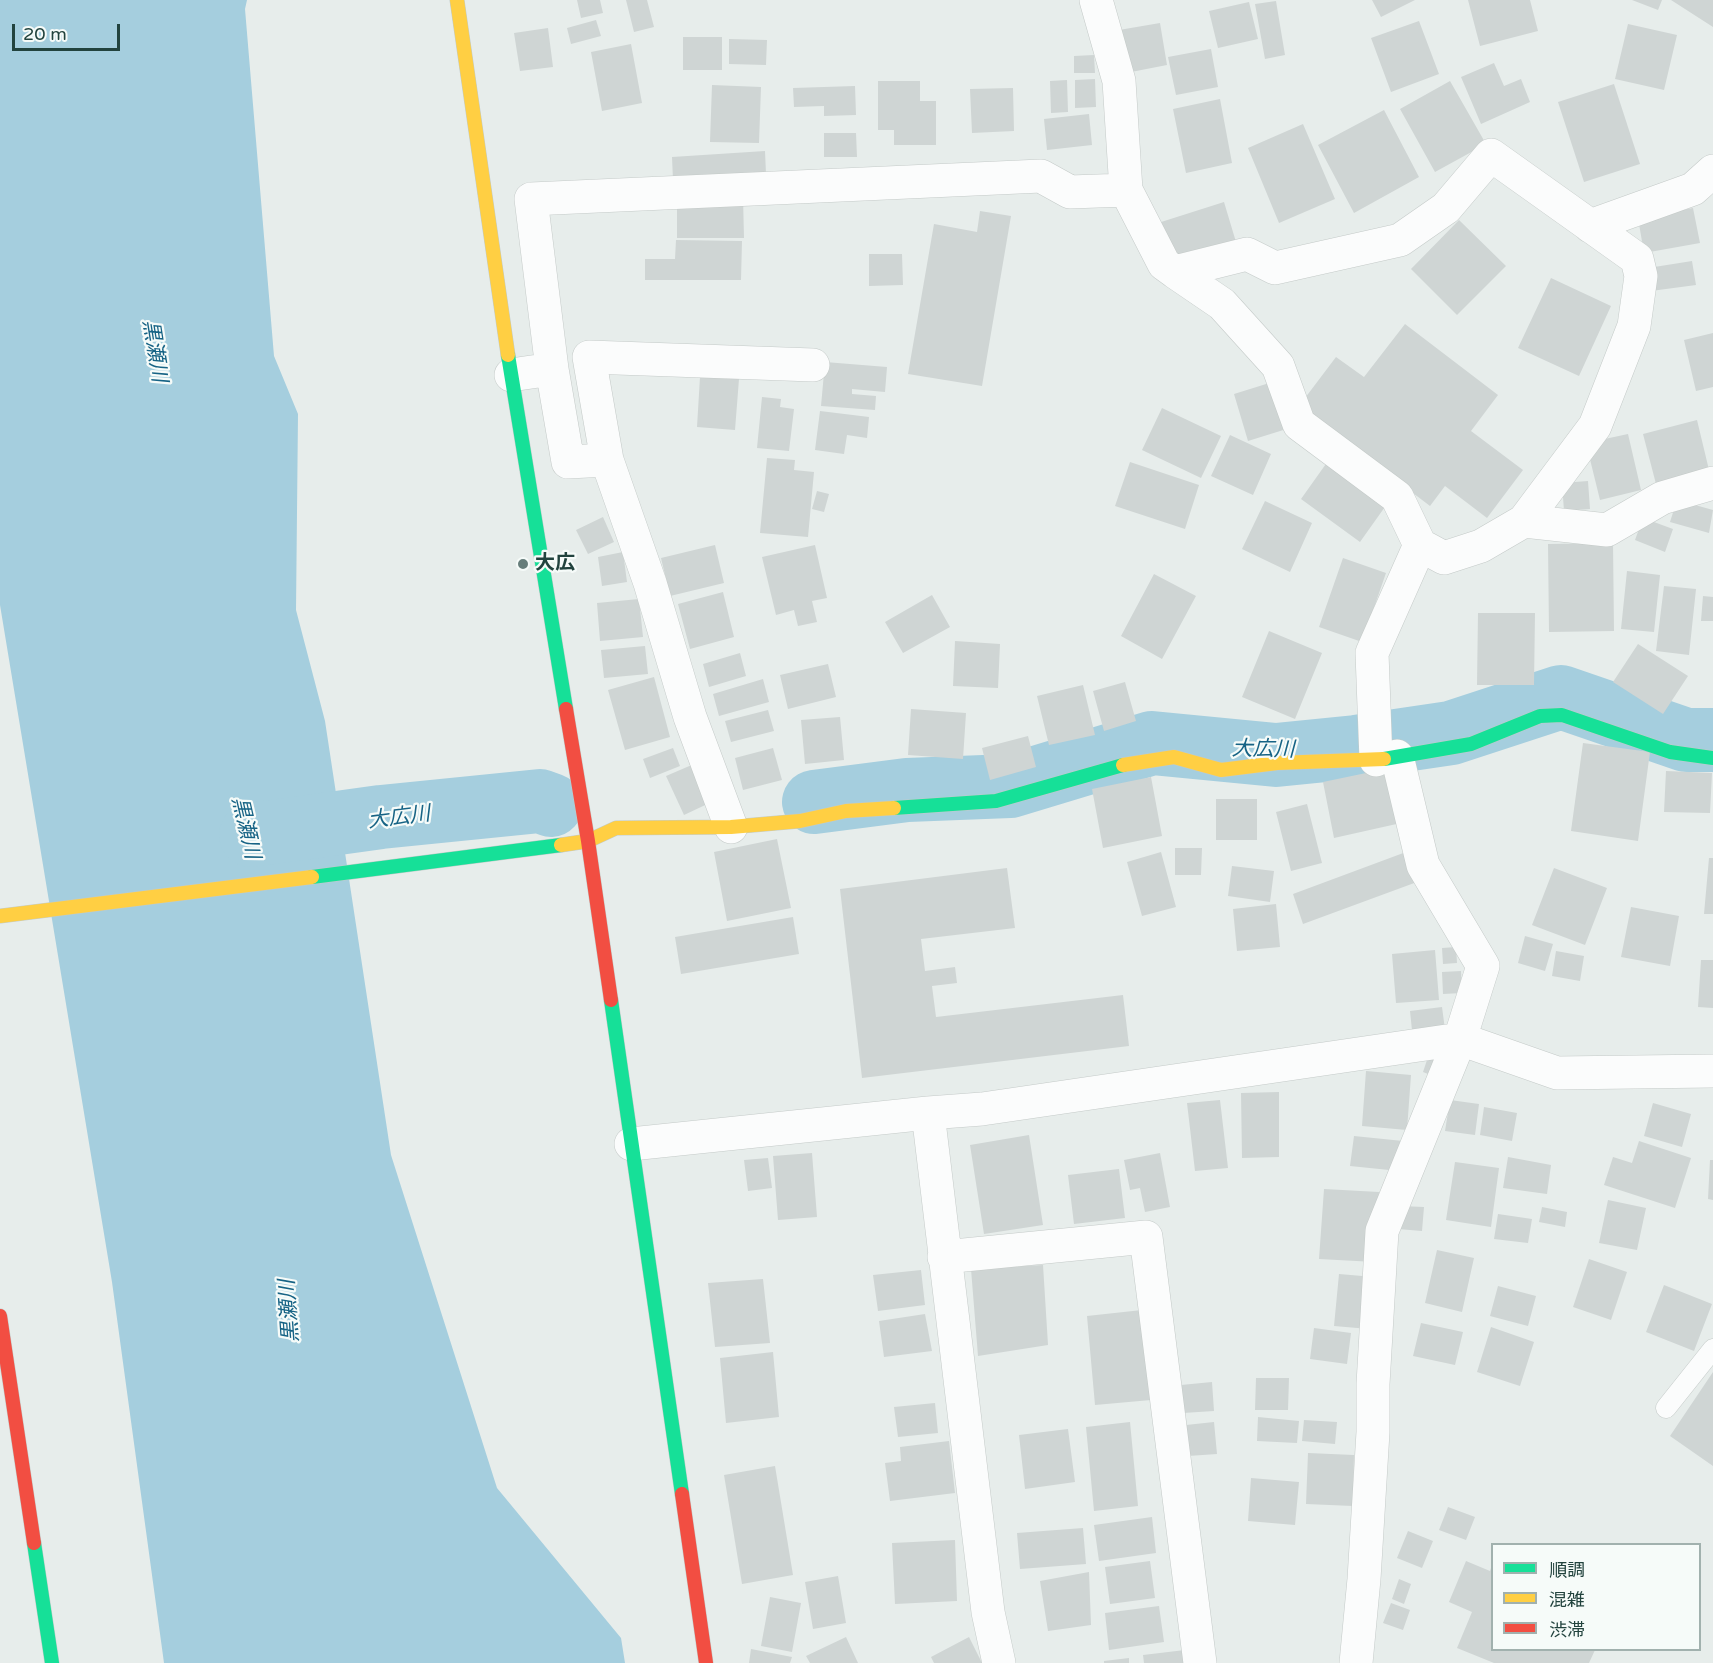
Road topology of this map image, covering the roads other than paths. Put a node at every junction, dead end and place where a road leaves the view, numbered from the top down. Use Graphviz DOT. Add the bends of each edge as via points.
graph roads {
  1 [pos="458,0"];
  2 [pos="1096,0"];
  3 [pos="1713,171"];
  4 [pos="1126,190"];
  5 [pos="1590,226"];
  6 [pos="1175,272"];
  7 [pos="813,365"];
  8 [pos="552,369"];
  9 [pos="512,375"];
  10 [pos="607,460"];
  11 [pos="1713,483"];
  12 [pos="1524,521"];
  13 [pos="1420,545"];
  14 [pos="1386,758"];
  15 [pos="1713,758"];
  16 [pos="731,827"];
  17 [pos="588,841"];
  18 [pos="0,916"];
  19 [pos="1460,1039"];
  20 [pos="1713,1071"];
  21 [pos="928,1113"];
  22 [pos="632,1144"];
  23 [pos="944,1257"];
  24 [pos="0,1316"];
  25 [pos="1713,1349"];
  26 [pos="1666,1408"];
  27 [pos="52,1663"];
  28 [pos="706,1663"];
  29 [pos="999,1663"];
  30 [pos="1200,1663"];
  31 [pos="1356,1663"];
  1 -- 9 [label="street"];
  2 -- 4 [label="street" via="1119,81"];
  3 -- 5 [label="street" via="1693,189"];
  4 -- 6 [label="street" via="1164,264"];
  4 -- 8 [label="street" via="1070,192 1041,176 531,199"];
  5 -- 6 [label="street" via="1491,155 1446,208 1400,240 1275,268 1247,254"];
  5 -- 12 [label="street" via="1637,259 1641,276 1634,327 1595,426"];
  6 -- 13 [label="street" via="1222,304 1278,366 1299,424 1397,497"];
  7 -- 10 [label="street" via="590,357"];
  8 -- 9 [label="street"];
  8 -- 10 [label="street" via="568,462"];
  9 -- 17 [label="street"];
  10 -- 16 [label="street" via="650,583 690,717"];
  11 -- 12 [label="street" via="1662,498 1607,530"];
  12 -- 13 [label="street" via="1481,546 1444,558"];
  13 -- 14 [label="street" via="1372,653"];
  14 -- 15 [label="street" via="1471,744 1540,716 1562,715 1670,752"];
  14 -- 16 [label="street" via="1221,770 1174,757 1126,764 996,801 846,811 800,821"];
  14 -- 19 [label="street" via="1422,865 1483,966"];
  16 -- 17 [label="street" via="616,828"];
  17 -- 18 [label="street"];
  17 -- 22 [label="street"];
  19 -- 20 [label="street" via="1557,1073"];
  19 -- 21 [label="street" via="982,1109"];
  19 -- 31 [label="street" via="1382,1231 1365,1579"];
  21 -- 22 [label="street"];
  21 -- 23 [label="street"];
  22 -- 28 [label="street"];
  23 -- 29 [label="street" via="988,1612"];
  23 -- 30 [label="street" via="1146,1237"];
  24 -- 27 [label="street"];
  25 -- 26 [label="lane"];
}
